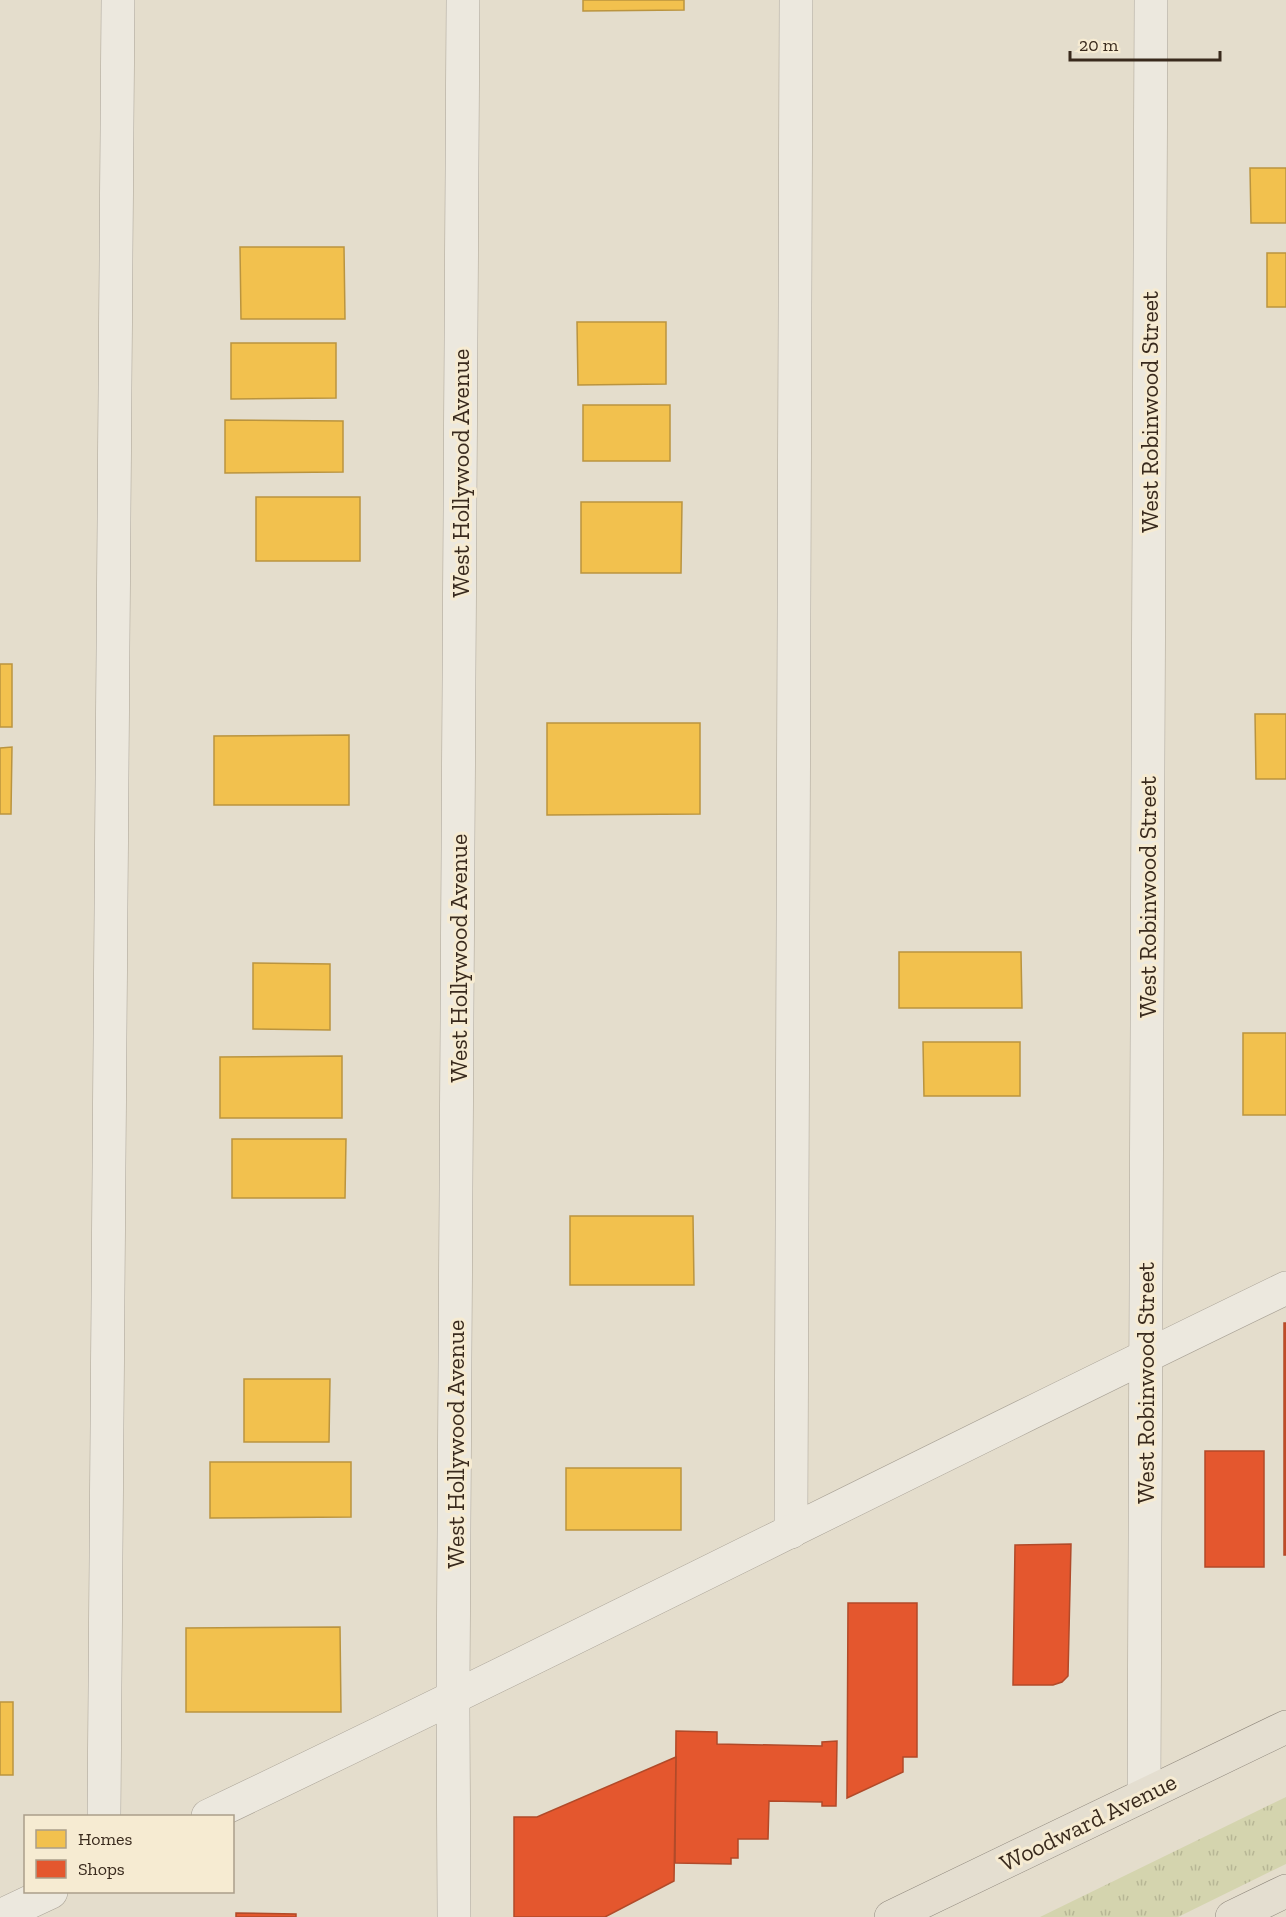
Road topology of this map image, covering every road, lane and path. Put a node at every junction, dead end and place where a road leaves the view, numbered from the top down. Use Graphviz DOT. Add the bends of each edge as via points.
graph roads {
  1 [pos="118,0"];
  2 [pos="463,0"];
  3 [pos="796,0"];
  4 [pos="1151,0"];
  5 [pos="1286,1288"];
  6 [pos="1145,1356"];
  7 [pos="791,1532"];
  8 [pos="453,1700"];
  9 [pos="1286,1727"];
  10 [pos="1144,1795"];
  11 [pos="104,1815"];
  12 [pos="210,1815"];
  13 [pos="1286,1891"];
  14 [pos="49,1893"];
  15 [pos="0,1916"];
  16 [pos="454,1917"];
  17 [pos="891,1917"];
  18 [pos="1232,1917"];
  1 -- 11 [label="street"];
  2 -- 8 [label="street, West Hollywood Avenue"];
  3 -- 7 [label="street"];
  4 -- 6 [label="street, West Robinwood Street"];
  5 -- 6 [label="street"];
  6 -- 7 [label="street"];
  6 -- 10 [label="street, West Robinwood Street"];
  7 -- 8 [label="street"];
  8 -- 12 [label="street"];
  8 -- 16 [label="street, West Hollywood Avenue"];
  9 -- 10 [label="main road, Woodward Avenue"];
  10 -- 17 [label="main road, Woodward Avenue"];
  13 -- 18 [label="main road"];
  14 -- 15 [label="street"];
}
